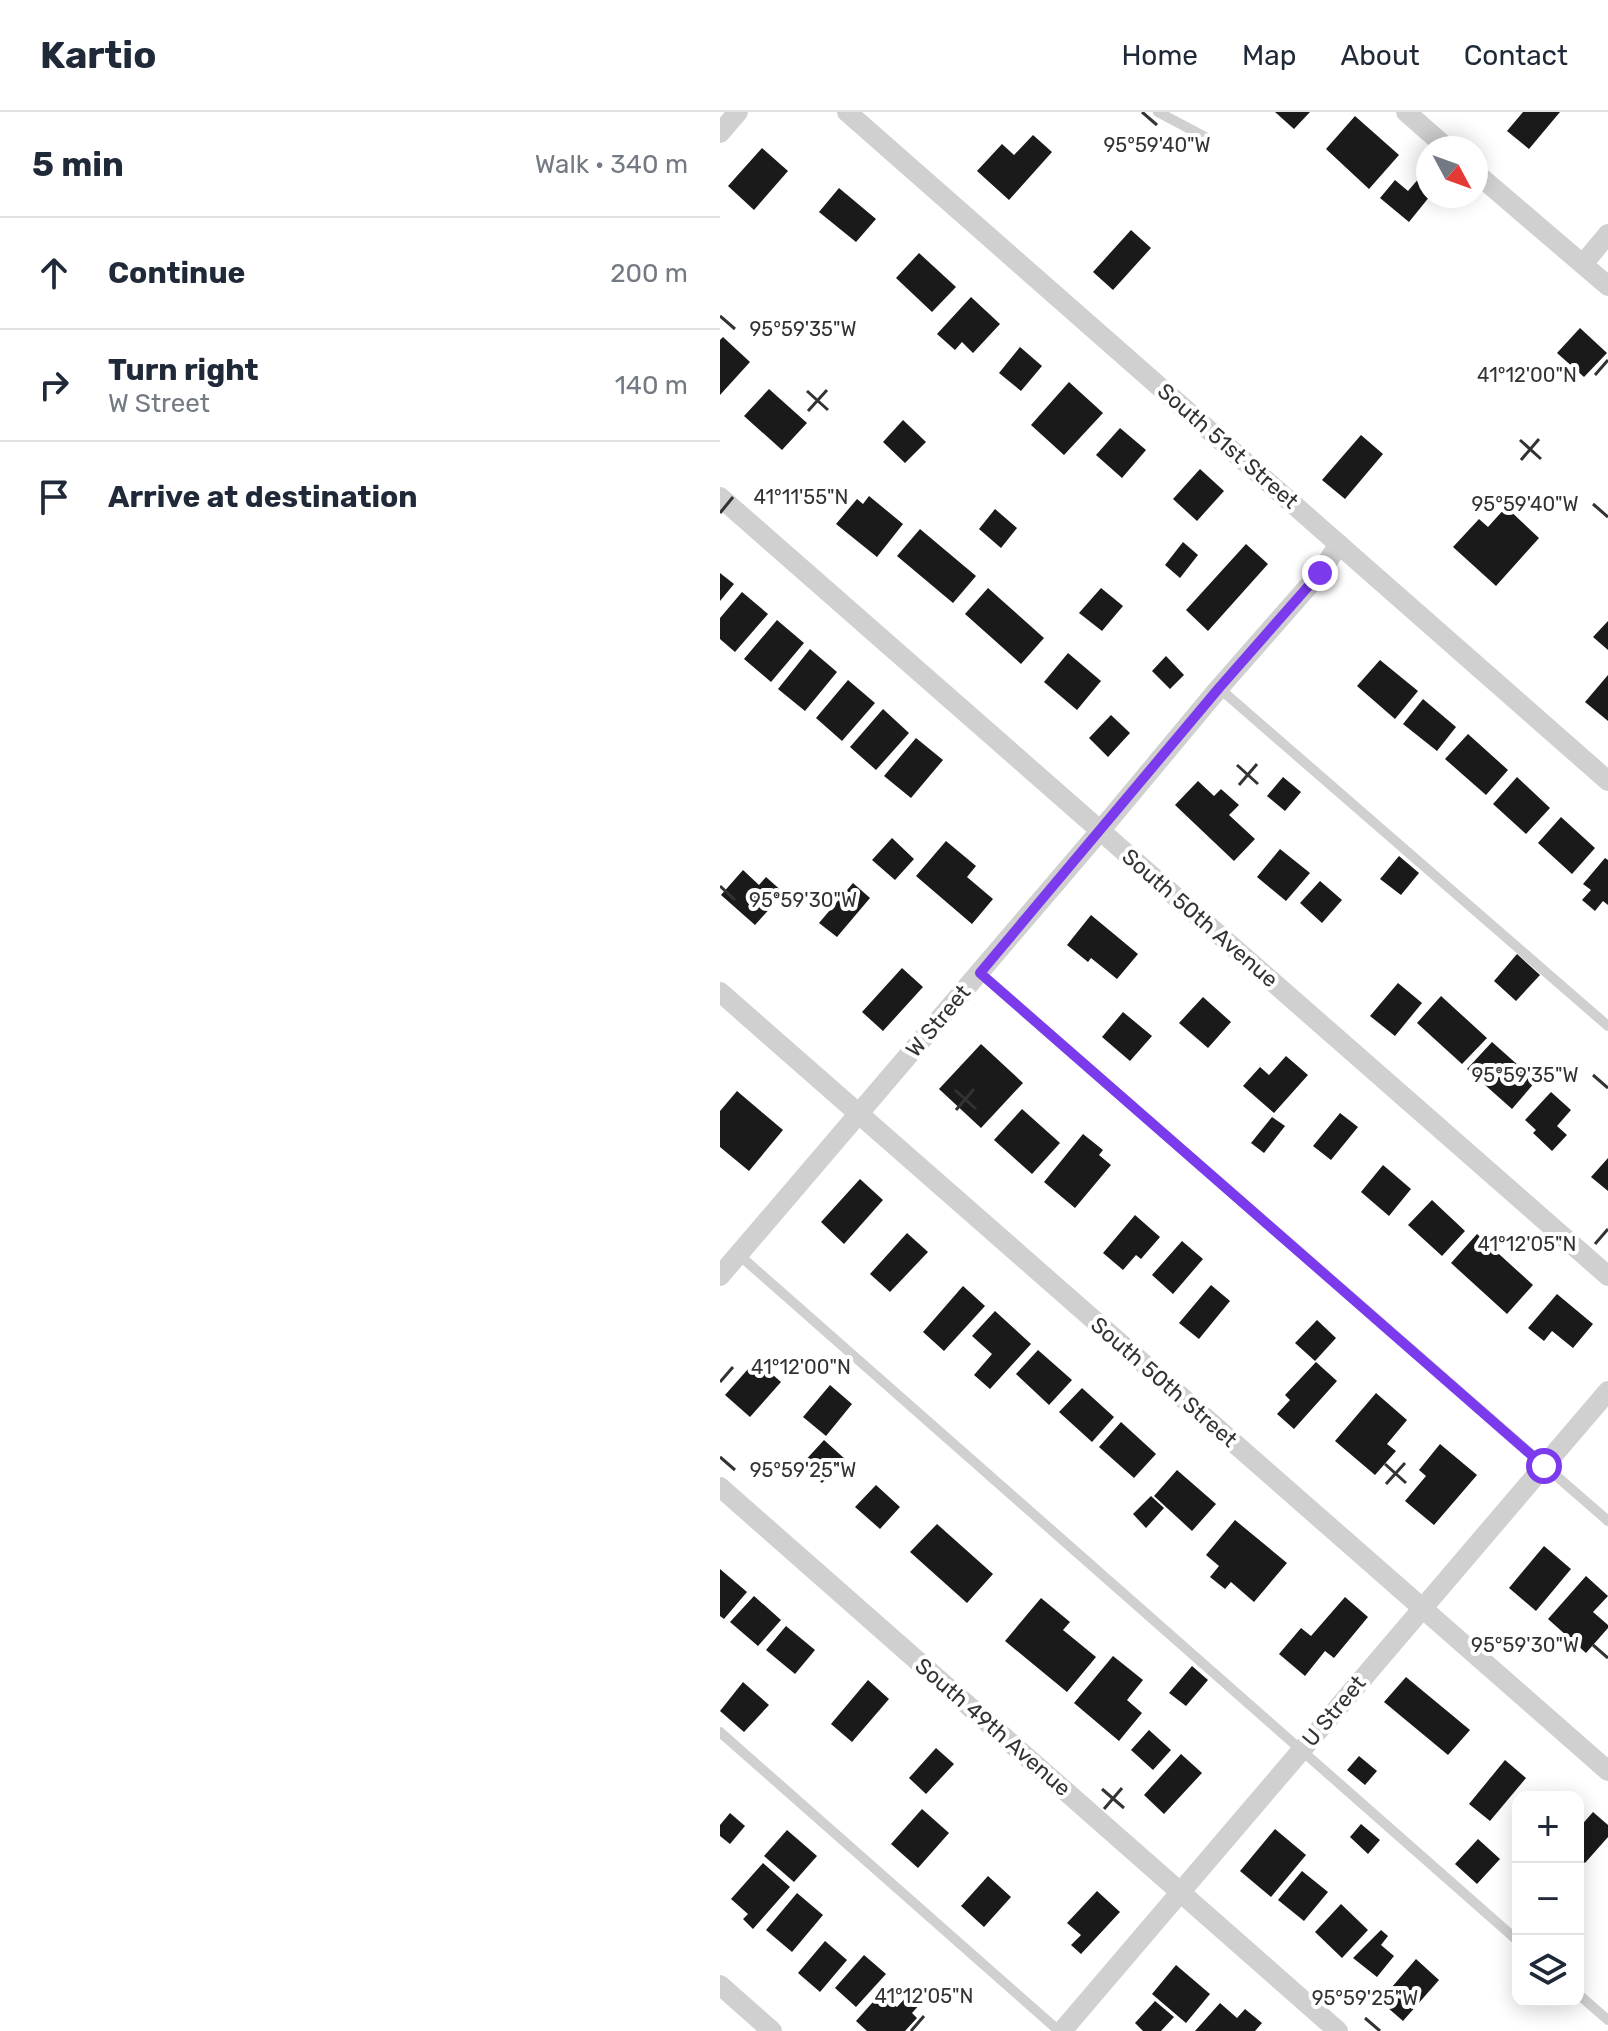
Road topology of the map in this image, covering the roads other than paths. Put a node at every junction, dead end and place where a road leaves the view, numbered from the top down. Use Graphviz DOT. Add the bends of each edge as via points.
graph roads {
  1 [pos="738,112"];
  2 [pos="847,112"];
  3 [pos="1158,112"];
  4 [pos="1406,112"];
  5 [pos="720,133"];
  6 [pos="1433,136"];
  7 [pos="1207,138"];
  8 [pos="1488,183"];
  9 [pos="1608,234"];
  10 [pos="1583,264"];
  11 [pos="1608,286"];
  12 [pos="720,497"];
  13 [pos="1339,544"];
  14 [pos="1219,688"];
  15 [pos="1608,781"];
  16 [pos="1100,831"];
  17 [pos="980,973"];
  18 [pos="720,992"];
  19 [pos="1608,1026"];
  20 [pos="859,1115"];
  21 [pos="738,1254"];
  22 [pos="720,1276"];
  23 [pos="1608,1276"];
  24 [pos="1608,1391"];
  25 [pos="1544,1466"];
  26 [pos="720,1487"];
  27 [pos="1608,1521"];
  28 [pos="1422,1608"];
  29 [pos="720,1732"];
  30 [pos="1301,1750"];
  31 [pos="1608,1771"];
  32 [pos="1180,1892"];
  33 [pos="1512,1936"];
  34 [pos="720,1985"];
  35 [pos="1584,1999"];
  36 [pos="1608,2020"];
  37 [pos="772,2031"];
  38 [pos="1060,2031"];
  39 [pos="1338,2031"];
  1 -- 5 [label="street"];
  2 -- 13 [label="street, South 51st Street"];
  3 -- 7 [label="lane"];
  4 -- 6 [label="street"];
  8 -- 10 [label="street"];
  9 -- 10 [label="street"];
  10 -- 11 [label="street"];
  12 -- 16 [label="street, South 50th Avenue"];
  13 -- 14 [label="street, W Street"];
  13 -- 15 [label="street, South 51st Street"];
  14 -- 16 [label="street, W Street"];
  14 -- 19 [label="lane"];
  16 -- 17 [label="street, W Street"];
  16 -- 23 [label="street, South 50th Avenue"];
  17 -- 20 [label="street, W Street"];
  17 -- 25 [label="lane"];
  18 -- 20 [label="street, South 50th Street"];
  20 -- 21 [label="street, W Street"];
  20 -- 28 [label="street, South 50th Street"];
  21 -- 22 [label="street, W Street"];
  21 -- 30 [label="lane"];
  24 -- 25 [label="street, U Street"];
  25 -- 27 [label="lane"];
  25 -- 28 [label="street, U Street"];
  26 -- 32 [label="street, South 49th Avenue"];
  28 -- 30 [label="street, U Street"];
  28 -- 31 [label="street, South 50th Street"];
  29 -- 38 [label="lane"];
  30 -- 32 [label="street, U Street"];
  30 -- 33 [label="lane"];
  32 -- 38 [label="street, U Street"];
  32 -- 39 [label="street, South 49th Avenue"];
  34 -- 37 [label="street"];
  35 -- 36 [label="lane"];
}
